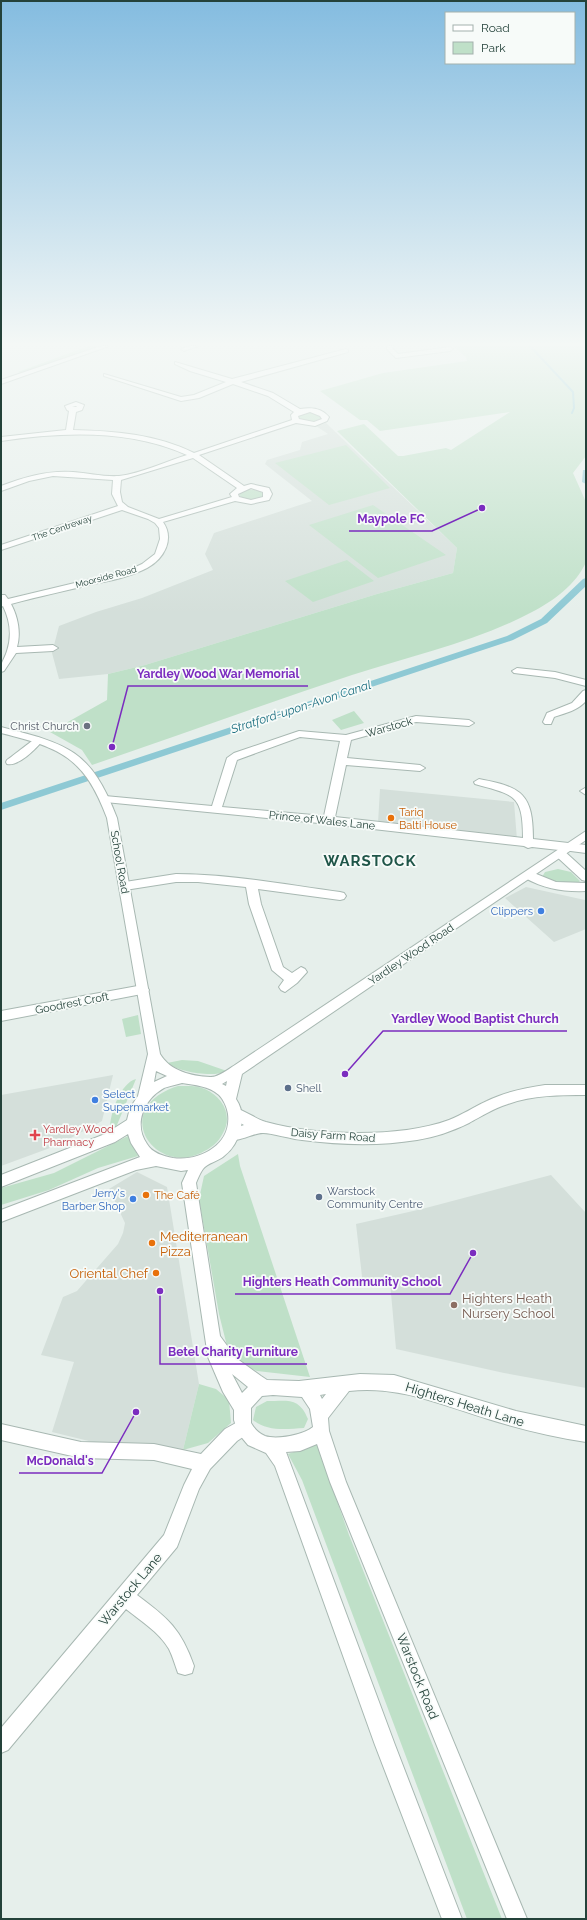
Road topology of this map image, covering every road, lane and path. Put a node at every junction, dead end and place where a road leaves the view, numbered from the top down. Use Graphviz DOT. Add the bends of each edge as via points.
graph roads {
  1 [pos="40,436"];
  2 [pos="129,436"];
  3 [pos="253,436"];
  4 [pos="1,439"];
  5 [pos="194,456"];
  6 [pos="117,479"];
  7 [pos="242,488"];
  8 [pos="1,489"];
  9 [pos="236,498"];
  10 [pos="123,507"];
  11 [pos="159,521"];
  12 [pos="1,548"];
  13 [pos="3,601"];
  14 [pos="53,648"];
  15 [pos="12,650"];
  16 [pos="1,669"];
  17 [pos="517,671"];
  18 [pos="586,683"];
  19 [pos="586,693"];
  20 [pos="457,711"];
  21 [pos="455,721"];
  22 [pos="548,722"];
  23 [pos="469,723"];
  24 [pos="1,730"];
  25 [pos="346,738"];
  26 [pos="38,740"];
  27 [pos="342,761"];
  28 [pos="11,762"];
  29 [pos="420,768"];
  30 [pos="514,780"];
  31 [pos="479,782"];
  32 [pos="506,788"];
  33 [pos="102,794"];
  34 [pos="216,810"];
  35 [pos="329,820"];
  36 [pos="586,835"];
  37 [pos="528,844"];
  38 [pos="586,849"];
  39 [pos="564,850"];
  40 [pos="529,875"];
  41 [pos="586,877"];
  42 [pos="251,884"];
  43 [pos="124,886"];
  44 [pos="586,887"];
  45 [pos="340,896"];
  46 [pos="293,980"];
  47 [pos="142,990"];
  48 [pos="1,1016"];
  49 [pos="154,1054"];
  50 [pos="236,1072"];
  51 [pos="182,1078"];
  52 [pos="212,1083"];
  53 [pos="586,1090"];
  54 [pos="144,1095"];
  55 [pos="230,1098"];
  56 [pos="236,1114"];
  57 [pos="132,1124"];
  58 [pos="264,1127"];
  59 [pos="233,1135"];
  60 [pos="156,1160"];
  61 [pos="199,1162"];
  62 [pos="174,1165"];
  63 [pos="1,1181"];
  64 [pos="189,1183"];
  65 [pos="1,1216"];
  66 [pos="214,1337"];
  67 [pos="344,1384"];
  68 [pos="267,1388"];
  69 [pos="307,1390"];
  70 [pos="242,1408"];
  71 [pos="321,1422"];
  72 [pos="243,1427"];
  73 [pos="1,1432"];
  74 [pos="586,1434"];
  75 [pos="271,1445"];
  76 [pos="204,1463"];
  77 [pos="124,1596"];
  78 [pos="185,1666"];
  79 [pos="1,1743"];
  80 [pos="452,1919"];
  81 [pos="517,1919"];
  1 -- 4 [label="street"];
  2 -- 5 [label="street" via="164,443"];
  3 -- 5 [label="street"];
  5 -- 6 [label="street"];
  5 -- 7 [label="street"];
  6 -- 8 [label="street" via="40,475"];
  6 -- 10 [label="street" via="115,493"];
  7 -- 9 [label="street" via="234,494"];
  7 -- 9 [label="street" via="259,487 268,494 266,498 254,502"];
  9 -- 11 [label="street"];
  10 -- 11 [label="street"];
  10 -- 12 [label="street, The Centreway"];
  11 -- 13 [label="street, Moorside Road" via="164,533 164,544 152,562 141,568"];
  13 -- 15 [label="street" via="14,624"];
  14 -- 15 [label="street"];
  15 -- 16 [label="street"];
  17 -- 18 [label="street" via="555,675"];
  19 -- 22 [label="street" via="584,699 571,709 550,715"];
  20 -- 21 [label="street"];
  21 -- 23 [label="street, Warstock"];
  21 -- 25 [label="street, Warstock" via="416,719"];
  24 -- 26 [label="street, School Road"];
  25 -- 27 [label="street"];
  25 -- 34 [label="street, Warstock" via="299,734 232,758"];
  26 -- 28 [label="street"];
  26 -- 33 [label="street, School Road" via="72,755"];
  27 -- 29 [label="street"];
  27 -- 35 [label="street"];
  30 -- 32 [label="street"];
  31 -- 32 [label="street"];
  32 -- 37 [label="street" via="518,795 524,804 529,817"];
  33 -- 34 [label="street, Prince of Wales Lane"];
  33 -- 43 [label="street, School Road" via="112,818"];
  34 -- 35 [label="street, Prince of Wales Lane"];
  35 -- 37 [label="street, Prince of Wales Lane"];
  36 -- 39 [label="street, Yardley Wood Road"];
  37 -- 39 [label="street, Prince of Wales Lane"];
  38 -- 39 [label="street, Prince of Wales Lane"];
  39 -- 40 [label="street, Yardley Wood Road"];
  39 -- 41 [label="street"];
  40 -- 44 [label="street" via="545,885 562,888"];
  40 -- 50 [label="street, Yardley Wood Road"];
  42 -- 43 [label="street" via="176,878"];
  42 -- 45 [label="street"];
  42 -- 46 [label="street" via="255,904 278,970"];
  43 -- 47 [label="street, School Road"];
  47 -- 48 [label="street, Goodrest Croft"];
  47 -- 49 [label="street, School Road"];
  49 -- 51 [label="street, School Road" via="161,1067"];
  49 -- 54 [label="street, School Road"];
  50 -- 52 [label="street, Yardley Wood Road"];
  50 -- 55 [label="street"];
  51 -- 52 [label="street" via="195,1078"];
  51 -- 54 [label="street" via="164,1082"];
  52 -- 55 [label="street"];
  53 -- 58 [label="street, Daisy Farm Road" via="556,1089 504,1099 452,1124 417,1134 388,1138 358,1139 304,1135"];
  54 -- 57 [label="street" via="135,1110"];
  55 -- 56 [label="street"];
  56 -- 58 [label="street, Daisy Farm Road"];
  56 -- 59 [label="street"];
  57 -- 60 [label="street" via="137,1142"];
  57 -- 63 [label="street" via="110,1138"];
  58 -- 59 [label="street, Daisy Farm Road"];
  59 -- 61 [label="street" via="218,1153"];
  60 -- 62 [label="street"];
  60 -- 65 [label="street" via="135,1164"];
  61 -- 62 [label="street"];
  61 -- 64 [label="street"];
  62 -- 64 [label="street"];
  64 -- 66 [label="street"];
  66 -- 68 [label="street" via="230,1363"];
  66 -- 70 [label="street" via="216,1356"];
  67 -- 69 [label="street, Highters Heath Lane"];
  67 -- 71 [label="street"];
  67 -- 74 [label="street, Highters Heath Lane" via="392,1382 535,1425"];
  68 -- 69 [label="street"];
  68 -- 70 [label="street" via="254,1392"];
  69 -- 71 [label="street" via="316,1401"];
  70 -- 72 [label="street"];
  71 -- 75 [label="street" via="315,1438 296,1444"];
  71 -- 81 [label="street, Warstock Road" via="338,1482"];
  72 -- 75 [label="street" via="254,1439"];
  72 -- 76 [label="street, Warstock Lane" via="231,1435"];
  73 -- 76 [label="street" via="81,1450 154,1452"];
  75 -- 80 [label="street" via="282,1461"];
  76 -- 77 [label="street, Warstock Lane" via="192,1485 171,1541"];
  77 -- 78 [label="street" via="166,1629 180,1650"];
  77 -- 79 [label="street, Warstock Lane"];
}
